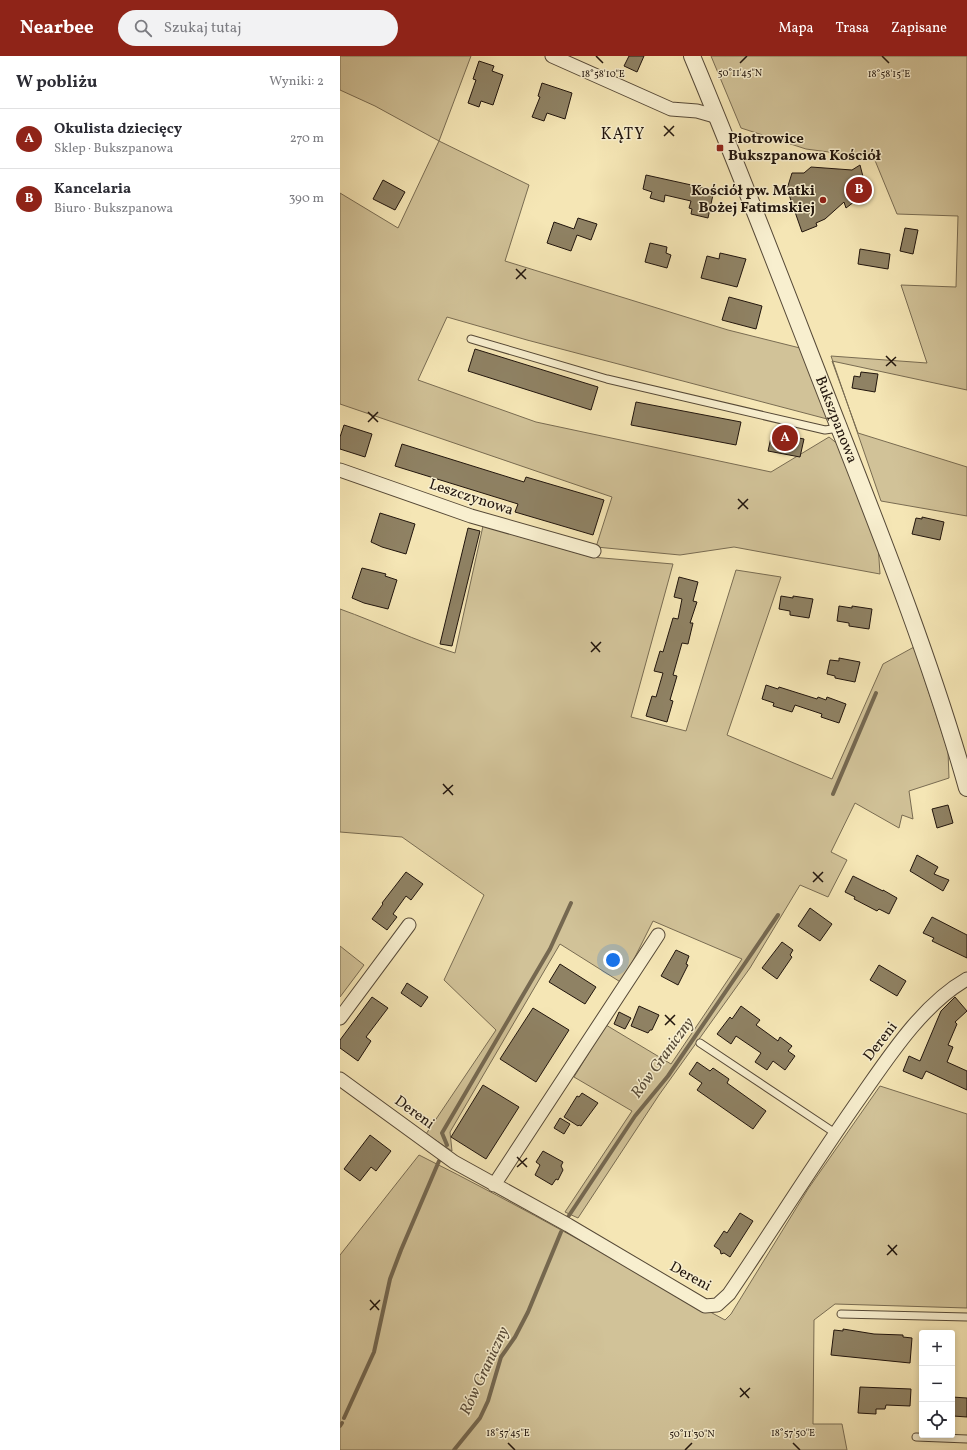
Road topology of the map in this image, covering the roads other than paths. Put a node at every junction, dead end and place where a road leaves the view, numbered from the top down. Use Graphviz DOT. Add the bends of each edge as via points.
graph roads {
  1 [pos="552,56"];
  2 [pos="692,56"];
  3 [pos="718,118"];
  4 [pos="471,339"];
  5 [pos="839,428"];
  6 [pos="340,470"];
  7 [pos="594,551"];
  8 [pos="963,755"];
  9 [pos="967,788"];
  10 [pos="409,925"];
  11 [pos="658,935"];
  12 [pos="967,979"];
  13 [pos="340,1018"];
  14 [pos="700,1043"];
  15 [pos="340,1079"];
  16 [pos="835,1133"];
  17 [pos="494,1185"];
  18 [pos="841,1314"];
  19 [pos="967,1317"];
  20 [pos="916,1437"];
  21 [pos="967,1440"];
  1 -- 3 [label="street" via="671,109 697,111"];
  2 -- 3 [label="street, Bukszpanowa"];
  3 -- 5 [label="street, Bukszpanowa"];
  4 -- 5 [label="lane" via="607,379 825,430"];
  5 -- 8 [label="street, Bukszpanowa" via="901,585"];
  6 -- 7 [label="street, Leszczynowa" via="471,516"];
  8 -- 9 [label="street, Bukszpanowa"];
  10 -- 13 [label="street"];
  11 -- 17 [label="street"];
  12 -- 16 [label="street, Dereni" via="920,1019 890,1055"];
  14 -- 16 [label="lane"];
  15 -- 17 [label="street, Dereni" via="454,1162"];
  16 -- 17 [label="street, Dereni" via="729,1294 717,1305 705,1306 568,1225"];
  18 -- 19 [label="lane"];
  20 -- 21 [label="lane"];
}
